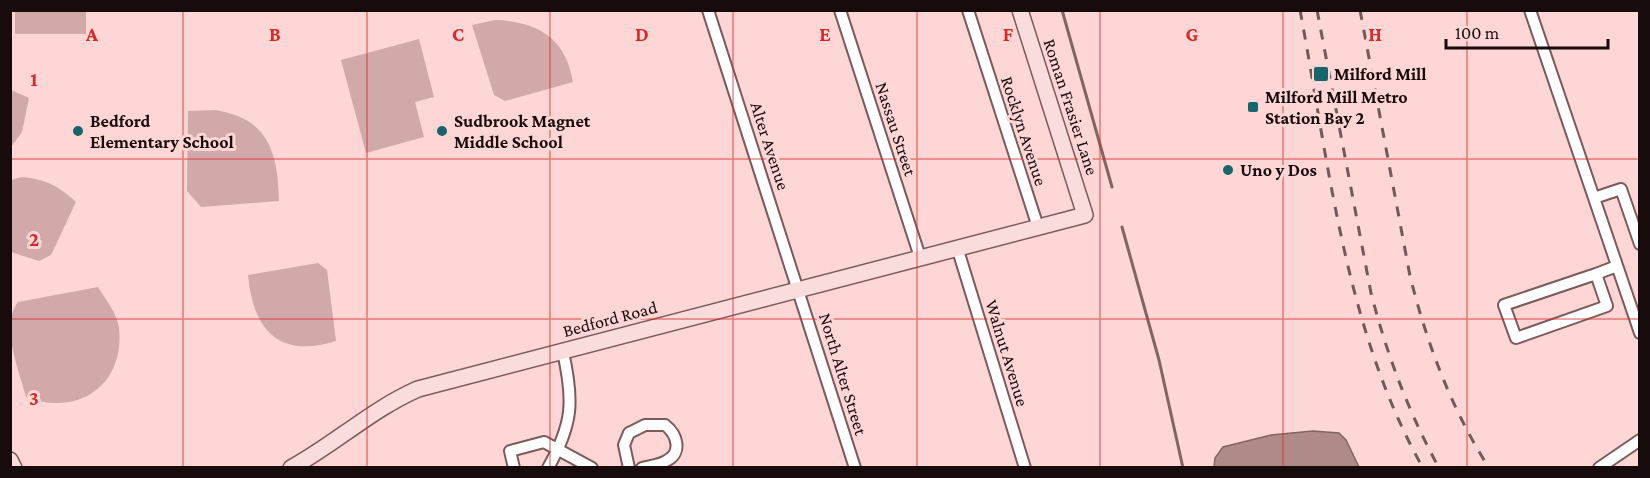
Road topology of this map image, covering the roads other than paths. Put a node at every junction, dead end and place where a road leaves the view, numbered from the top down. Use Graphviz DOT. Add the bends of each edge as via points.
graph roads {
  1 [pos="708,10"];
  2 [pos="840,10"];
  3 [pos="968,10"];
  4 [pos="1020,10"];
  5 [pos="1530,10"];
  6 [pos="1594,198"];
  7 [pos="1086,216"];
  8 [pos="1038,227"];
  9 [pos="1640,243"];
  10 [pos="957,248"];
  11 [pos="920,257"];
  12 [pos="1617,266"];
  13 [pos="1596,274"];
  14 [pos="800,291"];
  15 [pos="1640,333"];
  16 [pos="563,352"];
  17 [pos="1640,440"];
  18 [pos="558,449"];
  19 [pos="10,460"];
  20 [pos="14,468"];
  21 [pos="291,468"];
  22 [pos="514,468"];
  23 [pos="548,468"];
  24 [pos="591,468"];
  25 [pos="629,468"];
  26 [pos="642,468"];
  27 [pos="855,468"];
  28 [pos="1026,468"];
  29 [pos="1599,468"];
  1 -- 14 [label="street, Alter Avenue"];
  2 -- 11 [label="street, Nassau Street"];
  3 -- 8 [label="street, Rocklyn Avenue"];
  4 -- 7 [label="street, Roman Frasier Lane"];
  5 -- 6 [label="street"];
  6 -- 9 [label="street" via="1621,189"];
  6 -- 12 [label="street"];
  7 -- 8 [label="street, Bedford Road"];
  8 -- 10 [label="street, Bedford Road"];
  10 -- 11 [label="street, Bedford Road"];
  10 -- 28 [label="street, Walnut Avenue"];
  11 -- 14 [label="street, Bedford Road"];
  12 -- 13 [label="street"];
  12 -- 15 [label="street"];
  13 -- 13 [label="street" via="1504,305 1516,338 1607,306"];
  14 -- 16 [label="street, Bedford Road"];
  14 -- 27 [label="street, North Alter Street"];
  16 -- 18 [label="street" via="571,401 570,419"];
  16 -- 21 [label="street, Bedford Road" via="418,389 391,402"];
  17 -- 29 [label="street"];
  18 -- 22 [label="street" via="544,442 510,451"];
  18 -- 23 [label="street"];
  18 -- 24 [label="street"];
  19 -- 20 [label="street"];
  25 -- 26 [label="street" via="624,445 629,433 645,425 665,425 676,436 676,450 665,462"];
}
